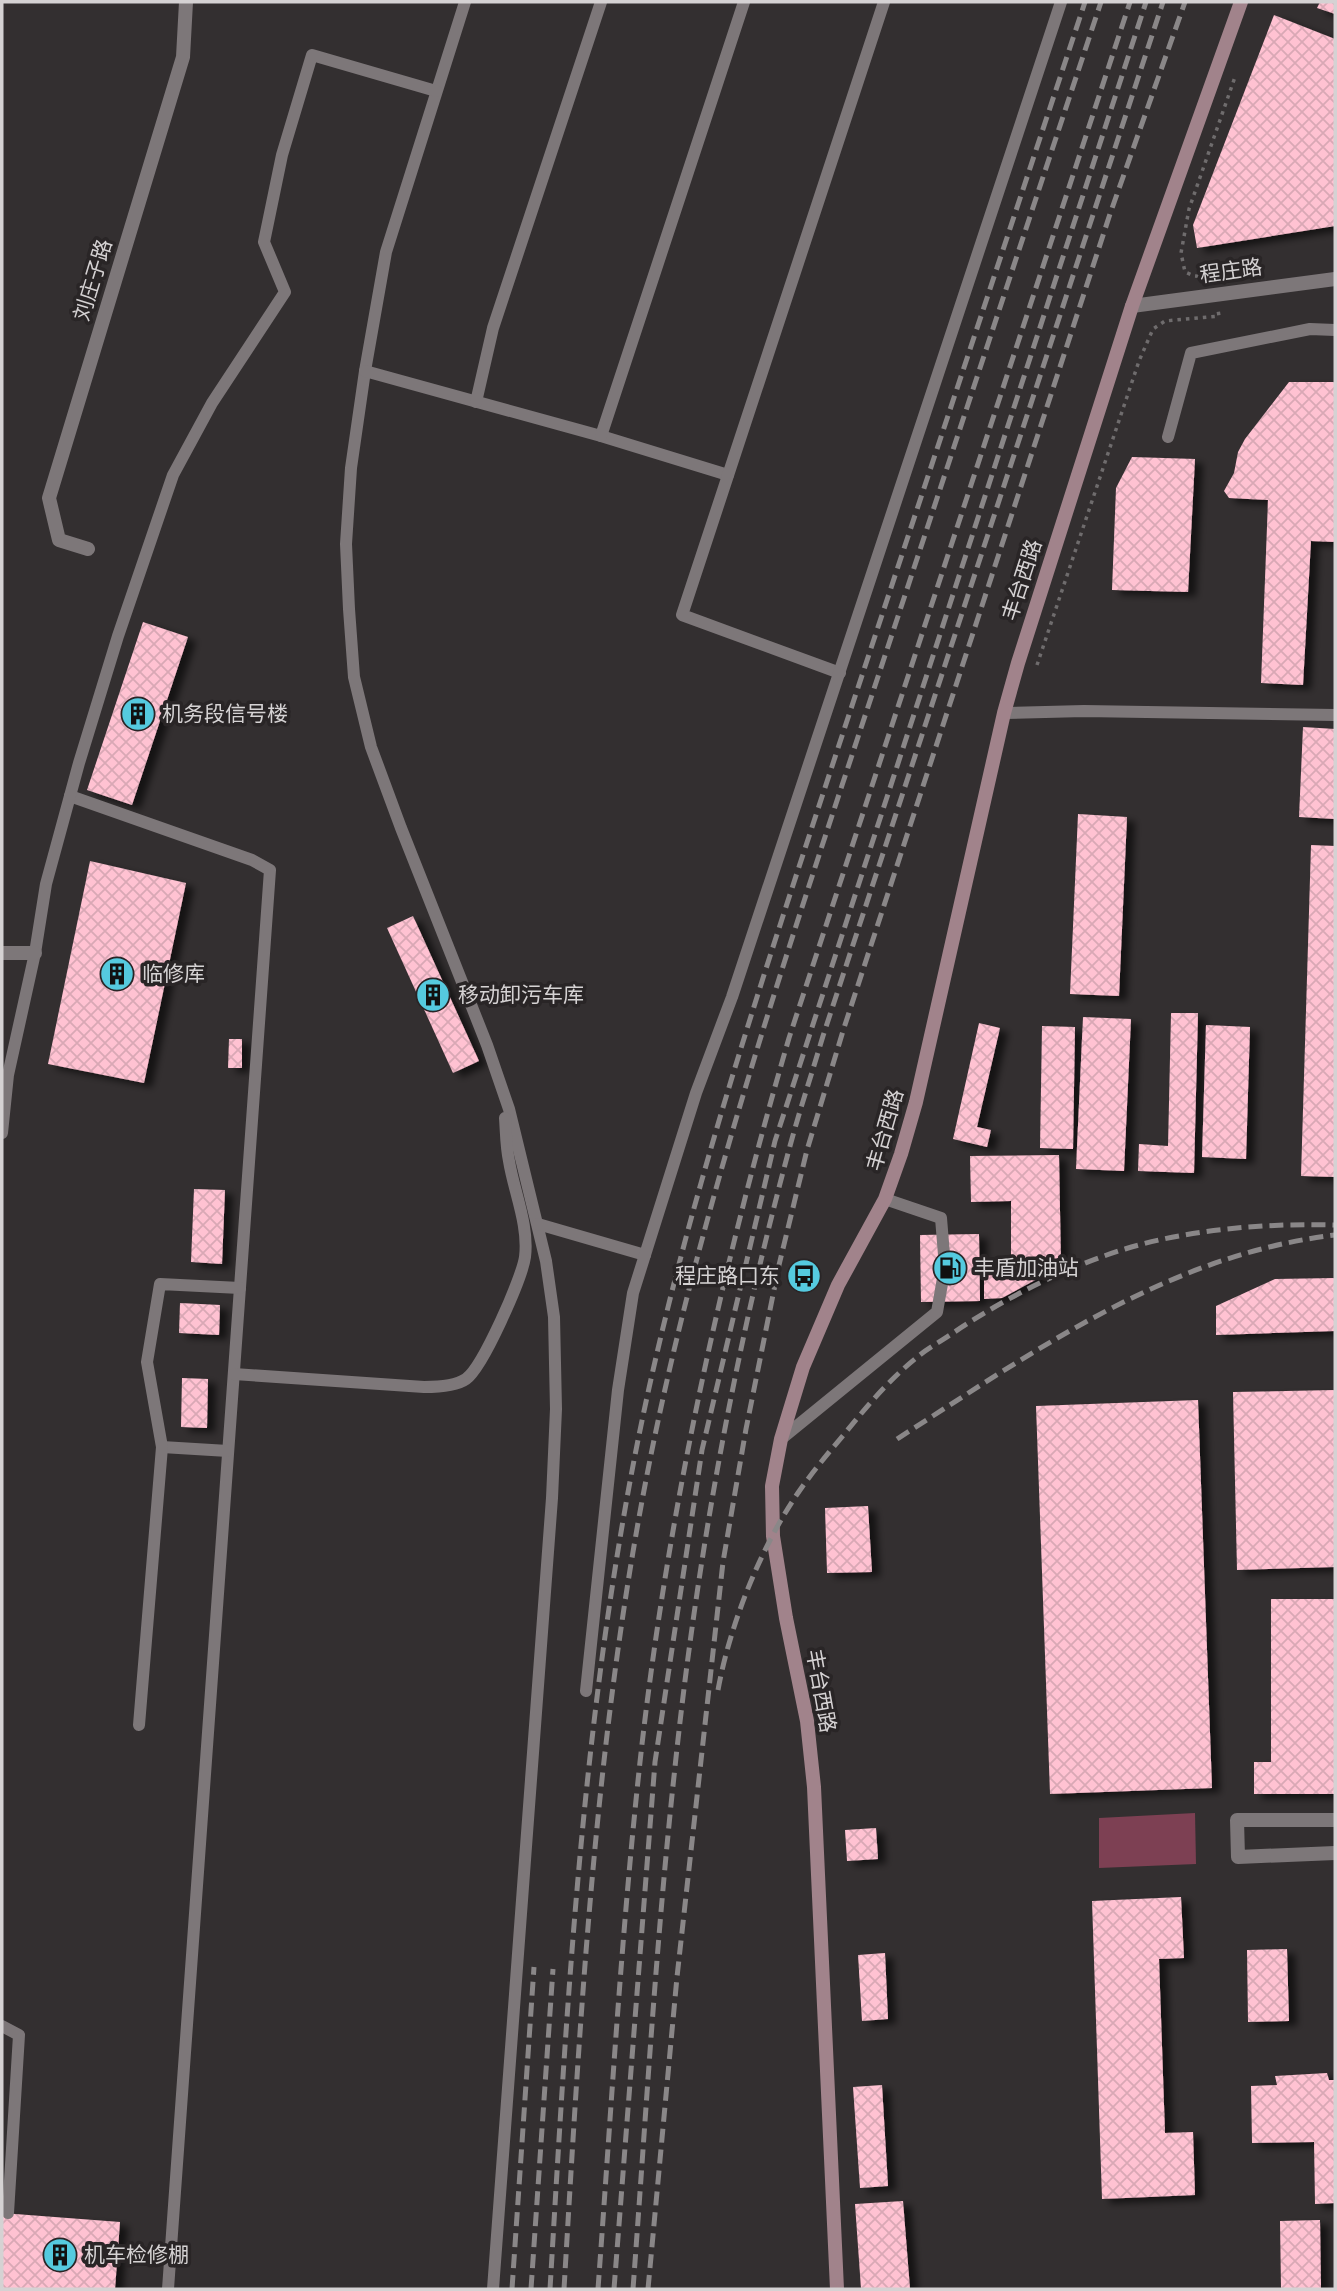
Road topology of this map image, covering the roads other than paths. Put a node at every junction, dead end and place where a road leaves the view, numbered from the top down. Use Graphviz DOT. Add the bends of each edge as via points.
graph roads {
  1 [pos="187,2"];
  2 [pos="464,2"];
  3 [pos="601,2"];
  4 [pos="744,2"];
  5 [pos="884,2"];
  6 [pos="1061,2"];
  7 [pos="1241,2"];
  8 [pos="436,91"];
  9 [pos="1335,279"];
  10 [pos="1132,306"];
  11 [pos="1335,330"];
  12 [pos="365,371"];
  13 [pos="476,402"];
  14 [pos="601,436"];
  15 [pos="1168,437"];
  16 [pos="728,475"];
  17 [pos="88,549"];
  18 [pos="840,673"];
  19 [pos="1004,713"];
  20 [pos="1335,715"];
  21 [pos="70,796"];
  22 [pos="2,953"];
  23 [pos="35,953"];
  24 [pos="509,1109"];
  25 [pos="2,1133"];
  26 [pos="885,1199"];
  27 [pos="538,1224"];
  28 [pos="645,1255"];
  29 [pos="240,1288"];
  30 [pos="234,1374"];
  31 [pos="781,1439"];
  32 [pos="162,1447"];
  33 [pos="228,1451"];
  34 [pos="586,1691"];
  35 [pos="139,1725"];
  36 [pos="1335,1820"];
  37 [pos="1335,1853"];
  38 [pos="2,2026"];
  39 [pos="8,2213"];
  40 [pos="168,2289"];
  41 [pos="493,2289"];
  42 [pos="837,2289"];
  1 -- 17 [label="street, 刘庄子路" via="183,57 49,498 59,540"];
  2 -- 8 [label="lane"];
  3 -- 13 [label="lane" via="493,328"];
  4 -- 14 [label="lane"];
  5 -- 16 [label="lane"];
  6 -- 18 [label="lane"];
  7 -- 10 [label="main road, 丰台西路"];
  8 -- 12 [label="lane" via="386,252"];
  8 -- 21 [label="lane" via="312,55 282,155 264,242 285,292 212,403 173,475"];
  9 -- 10 [label="street, 程庄路"];
  10 -- 19 [label="main road, 丰台西路"];
  11 -- 15 [label="lane" via="1310,329 1191,353"];
  12 -- 13 [label="lane"];
  12 -- 24 [label="lane" via="346,544 354,677 371,747"];
  13 -- 14 [label="lane"];
  14 -- 16 [label="lane"];
  16 -- 18 [label="lane" via="682,615"];
  18 -- 28 [label="lane"];
  19 -- 20 [label="lane"];
  19 -- 26 [label="main road, 丰台西路" via="916,1102"];
  21 -- 23 [label="lane" via="46,884"];
  21 -- 29 [label="lane" via="270,870"];
  22 -- 23 [label="street"];
  23 -- 25 [label="lane" via="8,1075"];
  24 -- 27 [label="lane"];
  24 -- 30 [label="lane" via="505,1118 508,1159 525,1232 525,1258 492,1338 466,1379 424,1387"];
  26 -- 31 [label="main road, 丰台西路" via="820,1326"];
  26 -- 31 [label="lane" via="941,1218 945,1268 937,1312"];
  27 -- 28 [label="lane"];
  27 -- 41 [label="lane" via="554,1317 556,1409"];
  28 -- 34 [label="lane" via="633,1293 618,1390"];
  29 -- 30 [label="lane"];
  29 -- 32 [label="lane" via="160,1284 147,1362"];
  30 -- 33 [label="lane"];
  31 -- 42 [label="main road, 丰台西路" via="772,1486 773,1536 807,1721 814,1787"];
  32 -- 33 [label="lane"];
  32 -- 35 [label="lane"];
  33 -- 40 [label="lane"];
  36 -- 37 [label="street" via="1237,1820 1238,1857"];
  38 -- 39 [label="lane" via="19,2035"];
}
